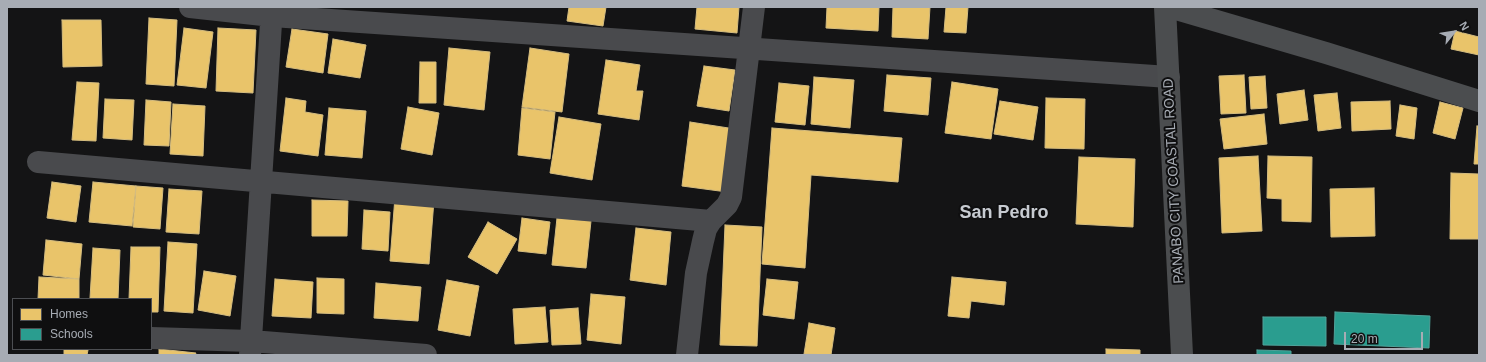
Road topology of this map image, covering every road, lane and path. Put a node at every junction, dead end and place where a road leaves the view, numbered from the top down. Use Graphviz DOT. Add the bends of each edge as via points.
graph roads {
  1 [pos="190,7"];
  2 [pos="754,7"];
  3 [pos="1166,7"];
  4 [pos="1169,7"];
  5 [pos="272,12"];
  6 [pos="750,50"];
  7 [pos="1169,77"];
  8 [pos="1479,101"];
  9 [pos="38,162"];
  10 [pos="260,181"];
  11 [pos="711,221"];
  12 [pos="152,338"];
  13 [pos="250,348"];
  14 [pos="426,355"];
  15 [pos="687,355"];
  16 [pos="1182,355"];
  1 -- 5 [label="street"];
  2 -- 6 [label="street"];
  3 -- 7 [label="main road, PANABO CITY COASTAL ROAD"];
  4 -- 8 [label="main road"];
  5 -- 6 [label="street"];
  5 -- 10 [label="street"];
  6 -- 7 [label="street"];
  6 -- 11 [label="street" via="731,197 727,205"];
  7 -- 16 [label="main road, PANABO CITY COASTAL ROAD"];
  9 -- 10 [label="street"];
  10 -- 11 [label="street"];
  10 -- 13 [label="street"];
  11 -- 15 [label="street" via="706,229 696,273"];
  12 -- 13 [label="street"];
  13 -- 14 [label="street"];
}
